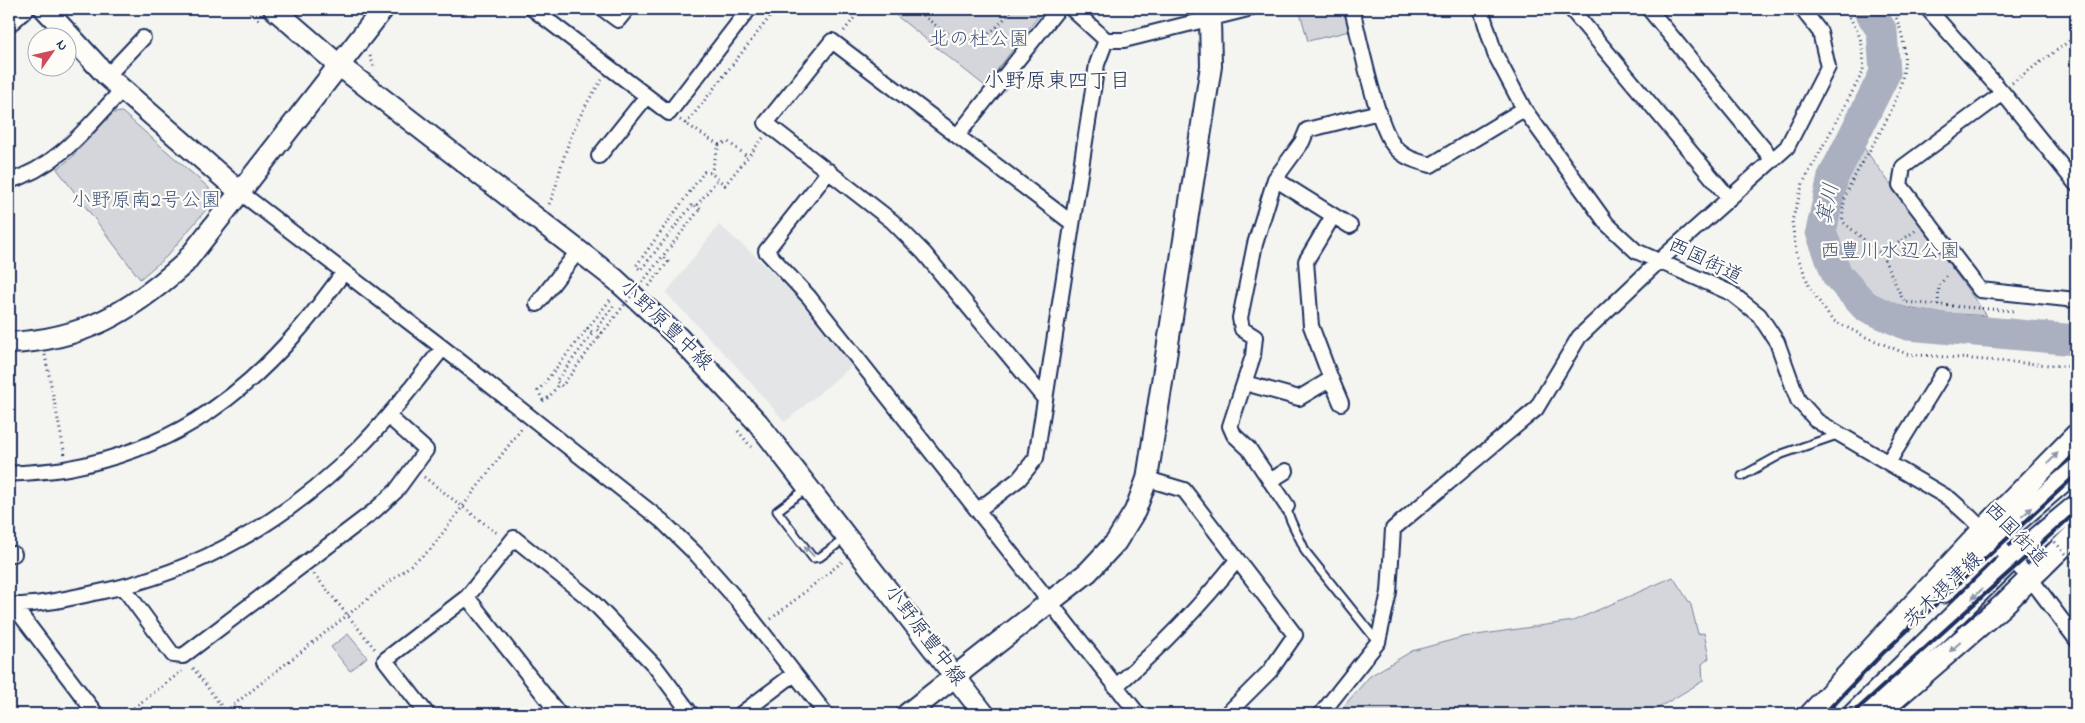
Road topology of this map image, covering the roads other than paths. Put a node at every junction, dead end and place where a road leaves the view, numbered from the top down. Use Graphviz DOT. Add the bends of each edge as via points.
graph roads {
  1 [pos="27,9"];
  2 [pos="45,9"];
  3 [pos="274,9"];
  4 [pos="383,9"];
  5 [pos="602,9"];
  6 [pos="627,9"];
  7 [pos="750,9"];
  8 [pos="1058,9"];
  9 [pos="1072,9"];
  10 [pos="1248,9"];
  11 [pos="1352,9"];
  12 [pos="1481,9"];
  13 [pos="1571,9"];
  14 [pos="1648,9"];
  15 [pos="1802,9"];
  16 [pos="1928,9"];
  17 [pos="542,12"];
  18 [pos="1208,14"];
  19 [pos="9,25"];
  20 [pos="143,38"];
  21 [pos="1106,40"];
  22 [pos="340,66"];
  23 [pos="107,76"];
  24 [pos="2007,89"];
  25 [pos="122,90"];
  26 [pos="646,97"];
  27 [pos="1524,109"];
  28 [pos="1379,112"];
  29 [pos="957,136"];
  30 [pos="599,156"];
  31 [pos="1773,160"];
  32 [pos="829,171"];
  33 [pos="1275,179"];
  34 [pos="9,182"];
  35 [pos="2076,184"];
  36 [pos="241,193"];
  37 [pos="1729,198"];
  38 [pos="1333,216"];
  39 [pos="1072,223"];
  40 [pos="1350,226"];
  41 [pos="579,250"];
  42 [pos="1659,261"];
  43 [pos="344,272"];
  44 [pos="2076,300"];
  45 [pos="537,304"];
  46 [pos="9,343"];
  47 [pos="443,348"];
  48 [pos="1942,376"];
  49 [pos="1331,379"];
  50 [pos="1245,383"];
  51 [pos="1044,398"];
  52 [pos="1341,403"];
  53 [pos="388,416"];
  54 [pos="1840,434"];
  55 [pos="2076,435"];
  56 [pos="1888,461"];
  57 [pos="2076,470"];
  58 [pos="1286,471"];
  59 [pos="9,474"];
  60 [pos="1742,476"];
  61 [pos="1147,479"];
  62 [pos="1270,481"];
  63 [pos="809,487"];
  64 [pos="1287,506"];
  65 [pos="2076,506"];
  66 [pos="978,510"];
  67 [pos="2076,533"];
  68 [pos="1988,537"];
  69 [pos="840,542"];
  70 [pos="1237,560"];
  71 [pos="2011,560"];
  72 [pos="2030,578"];
  73 [pos="123,587"];
  74 [pos="467,597"];
  75 [pos="1050,603"];
  76 [pos="11,605"];
  77 [pos="2076,639"];
  78 [pos="1378,642"];
  79 [pos="794,674"];
  80 [pos="955,676"];
  81 [pos="1115,687"];
  82 [pos="96,714"];
  83 [pos="427,714"];
  84 [pos="559,714"];
  85 [pos="691,714"];
  86 [pos="740,714"];
  87 [pos="826,714"];
  88 [pos="907,714"];
  89 [pos="984,714"];
  90 [pos="1138,714"];
  91 [pos="1227,714"];
  92 [pos="1321,714"];
  93 [pos="1812,714"];
  94 [pos="1854,714"];
  95 [pos="1878,714"];
  1 -- 19 [label="street"];
  2 -- 23 [label="street"];
  3 -- 22 [label="street, 小野原豊中線"];
  4 -- 22 [label="street"];
  5 -- 6 [label="street" via="618,20"];
  7 -- 26 [label="street" via="669,113"];
  8 -- 29 [label="street"];
  9 -- 21 [label="street"];
  10 -- 18 [label="street"];
  11 -- 28 [label="street"];
  12 -- 27 [label="street, 西国街道" via="1495,54"];
  13 -- 37 [label="street"];
  14 -- 31 [label="street"];
  15 -- 31 [label="street" via="1820,32 1828,67 1787,147"];
  16 -- 24 [label="street"];
  17 -- 26 [label="street"];
  18 -- 21 [label="street" via="1124,40"];
  18 -- 61 [label="street" via="1211,66"];
  20 -- 23 [label="street"];
  21 -- 39 [label="street" via="1097,64"];
  22 -- 36 [label="street"];
  22 -- 41 [label="street, 小野原豊中線"];
  23 -- 25 [label="street"];
  24 -- 35 [label="street"];
  24 -- 44 [label="street" via="1903,167 1900,185 1980,290"];
  25 -- 34 [label="street" via="54,160"];
  25 -- 36 [label="street"];
  26 -- 30 [label="street"];
  27 -- 28 [label="street" via="1431,165 1411,160 1394,145"];
  27 -- 42 [label="street, 西国街道" via="1607,224 1636,251"];
  28 -- 33 [label="street" via="1307,130"];
  29 -- 32 [label="street" via="832,41 766,123"];
  29 -- 39 [label="street"];
  31 -- 37 [label="street"];
  32 -- 51 [label="street" via="892,221 924,252"];
  32 -- 66 [label="street" via="766,251 809,297"];
  33 -- 38 [label="street"];
  33 -- 50 [label="street" via="1255,244 1240,318 1242,329 1255,337 1254,356"];
  36 -- 43 [label="street"];
  36 -- 46 [label="street" via="184,264 151,294 109,319 72,333"];
  37 -- 42 [label="street"];
  38 -- 40 [label="street"];
  38 -- 49 [label="street" via="1306,261 1311,326"];
  39 -- 51 [label="street"];
  41 -- 45 [label="street"];
  41 -- 63 [label="street, 小野原豊中線" via="622,285 719,378"];
  42 -- 54 [label="street, 西国街道" via="1731,294 1759,315 1778,342 1798,400 1817,421"];
  42 -- 78 [label="street" via="1579,337 1536,409 1393,529 1389,592"];
  43 -- 47 [label="street"];
  43 -- 59 [label="street" via="292,338 263,368 224,403 181,431 116,457 68,469"];
  47 -- 53 [label="street"];
  47 -- 79 [label="street" via="662,521 698,556 760,628"];
  48 -- 56 [label="street"];
  49 -- 50 [label="street" via="1299,398"];
  49 -- 52 [label="street"];
  50 -- 62 [label="street" via="1230,426"];
  51 -- 66 [label="street" via="1036,458 1019,479"];
  53 -- 73 [label="street" via="361,447 321,484 274,520 202,559"];
  53 -- 73 [label="street" via="426,450 396,491 187,660 173,655"];
  54 -- 56 [label="street, 西国街道"];
  54 -- 60 [label="lane" via="1782,454"];
  68 -- 55 [label="main road, one-way"];
  56 -- 68 [label="street, 西国街道" via="1950,500"];
  68 -- 57 [label="main road, 茨木摂津線, one-way"];
  58 -- 62 [label="street"];
  61 -- 70 [label="street" via="1184,490"];
  61 -- 75 [label="street" via="1116,542 1088,572"];
  62 -- 64 [label="street"];
  63 -- 69 [label="street, 小野原豊中線"];
  69 -- 63 [label="lane, one-way" via="820,558 813,558 777,511"];
  64 -- 78 [label="lane" via="1287,513 1305,551"];
  65 -- 71 [label="main road, 茨木摂津線"];
  66 -- 75 [label="street"];
  67 -- 72 [label="main road"];
  68 -- 71 [label="street, 西国街道"];
  68 -- 93 [label="main road"];
  69 -- 80 [label="street, 小野原豊中線"];
  70 -- 81 [label="street" via="1201,606 1157,651"];
  70 -- 91 [label="street" via="1295,635 1270,671"];
  71 -- 72 [label="street, 西国街道"];
  71 -- 94 [label="main road, 茨木摂津線, one-way"];
  72 -- 77 [label="street, 西国街道"];
  72 -- 95 [label="main road, one-way"];
  73 -- 76 [label="street"];
  74 -- 83 [label="street" via="385,660"];
  74 -- 84 [label="street"];
  74 -- 85 [label="street" via="514,538 590,600 654,665"];
  75 -- 80 [label="street"];
  75 -- 81 [label="street"];
  76 -- 82 [label="street"];
  78 -- 92 [label="street"];
  79 -- 86 [label="street"];
  79 -- 87 [label="street"];
  80 -- 88 [label="street"];
  80 -- 89 [label="street, 小野原豊中線"];
  81 -- 90 [label="street"];
}
